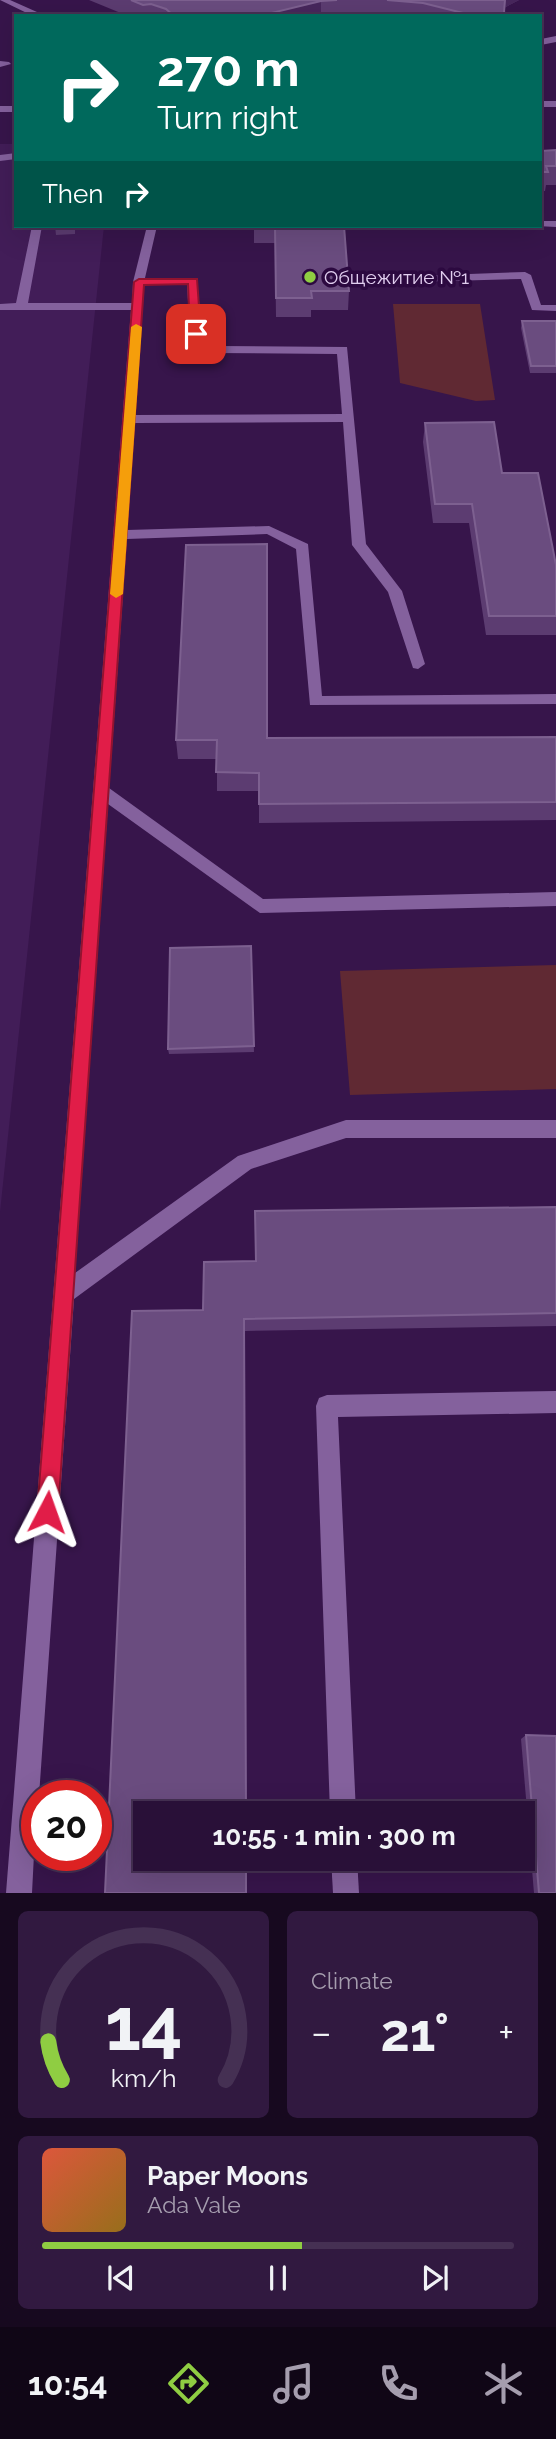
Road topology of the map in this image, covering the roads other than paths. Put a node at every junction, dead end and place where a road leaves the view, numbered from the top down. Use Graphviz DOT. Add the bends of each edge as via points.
graph roads {
  1 [pos="2,0"];
  2 [pos="37,14"];
  3 [pos="37,228"];
  4 [pos="152,228"];
  5 [pos="415,279"];
  6 [pos="139,282"];
  7 [pos="138,306"];
  8 [pos="0,307"];
  9 [pos="21,307"];
  10 [pos="556,308"];
  11 [pos="349,418"];
  12 [pos="129,419"];
  13 [pos="121,534"];
  14 [pos="418,664"];
  15 [pos="556,699"];
  16 [pos="102,791"];
  17 [pos="556,899"];
  18 [pos="556,1129"];
  19 [pos="64,1294"];
  20 [pos="556,1402"];
  21 [pos="343,1801"];
  22 [pos="345,1871"];
  23 [pos="19,1893"];
  24 [pos="346,1893"];
  1 -- 2 [label="street"];
  3 -- 9 [label="street"];
  4 -- 6 [label="street"];
  5 -- 10 [label="street" via="525,275 536,308"];
  6 -- 7 [label="street"];
  6 -- 11 [label="street" via="193,281 196,334 213,350 343,350"];
  7 -- 9 [label="street"];
  7 -- 12 [label="street"];
  8 -- 9 [label="street"];
  11 -- 12 [label="street"];
  11 -- 14 [label="street" via="359,545 395,591"];
  12 -- 13 [label="street"];
  13 -- 15 [label="street" via="269,530 303,547 315,701"];
  13 -- 16 [label="street"];
  16 -- 17 [label="street" via="260,906"];
  16 -- 19 [label="street"];
  18 -- 19 [label="street" via="346,1129 244,1162"];
  19 -- 23 [label="street"];
  20 -- 21 [label="street" via="327,1406"];
  22 -- 24 [label="street"];
}
